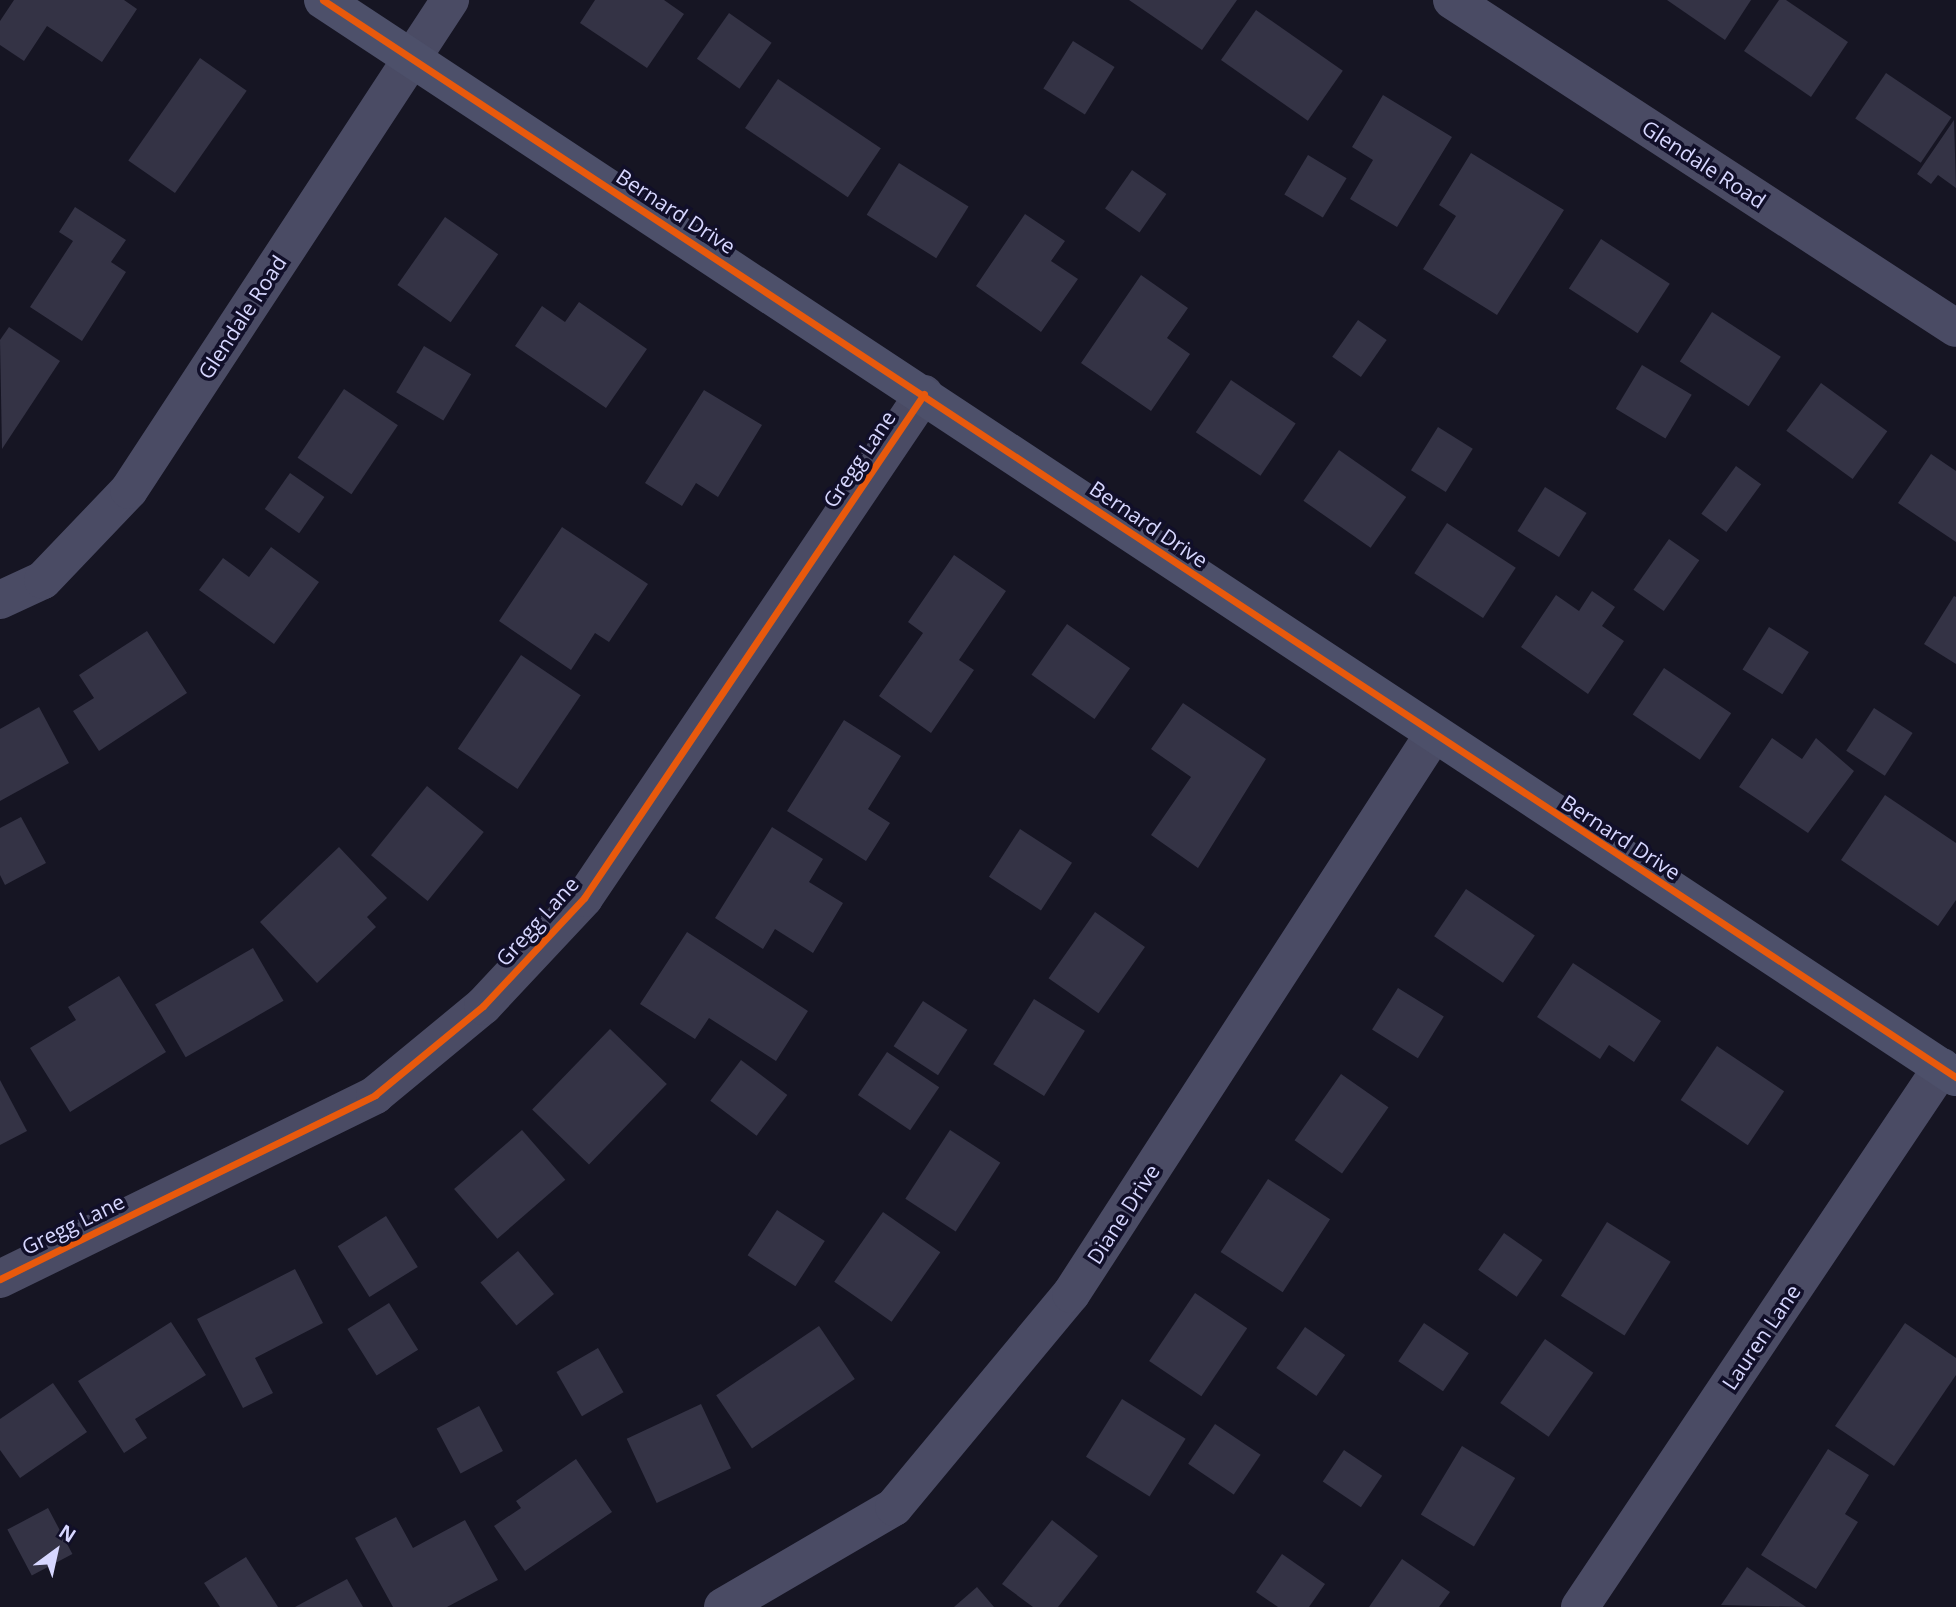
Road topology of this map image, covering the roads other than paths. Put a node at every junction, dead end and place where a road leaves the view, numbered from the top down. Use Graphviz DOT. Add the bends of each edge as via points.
graph roads {
  1 [pos="323,0"];
  2 [pos="450,0"];
  3 [pos="1452,0"];
  4 [pos="411,59"];
  5 [pos="1956,328"];
  6 [pos="924,394"];
  7 [pos="0,600"];
  8 [pos="1433,735"];
  9 [pos="1949,1072"];
  10 [pos="0,1279"];
  11 [pos="723,1607"];
  12 [pos="1580,1607"];
  1 -- 4 [label="street, Bernard Drive"];
  2 -- 4 [label="street, Glendale Road"];
  3 -- 5 [label="street, Glendale Road"];
  4 -- 6 [label="street, Bernard Drive"];
  4 -- 7 [label="street, Glendale Road" via="129,490 43,580"];
  6 -- 8 [label="street, Bernard Drive"];
  6 -- 10 [label="street, Gregg Lane" via="584,898 483,1006 375,1096"];
  8 -- 9 [label="street, Bernard Drive"];
  8 -- 11 [label="street, Diane Drive" via="1071,1294 894,1507"];
  9 -- 12 [label="street, Lauren Lane"];
}
